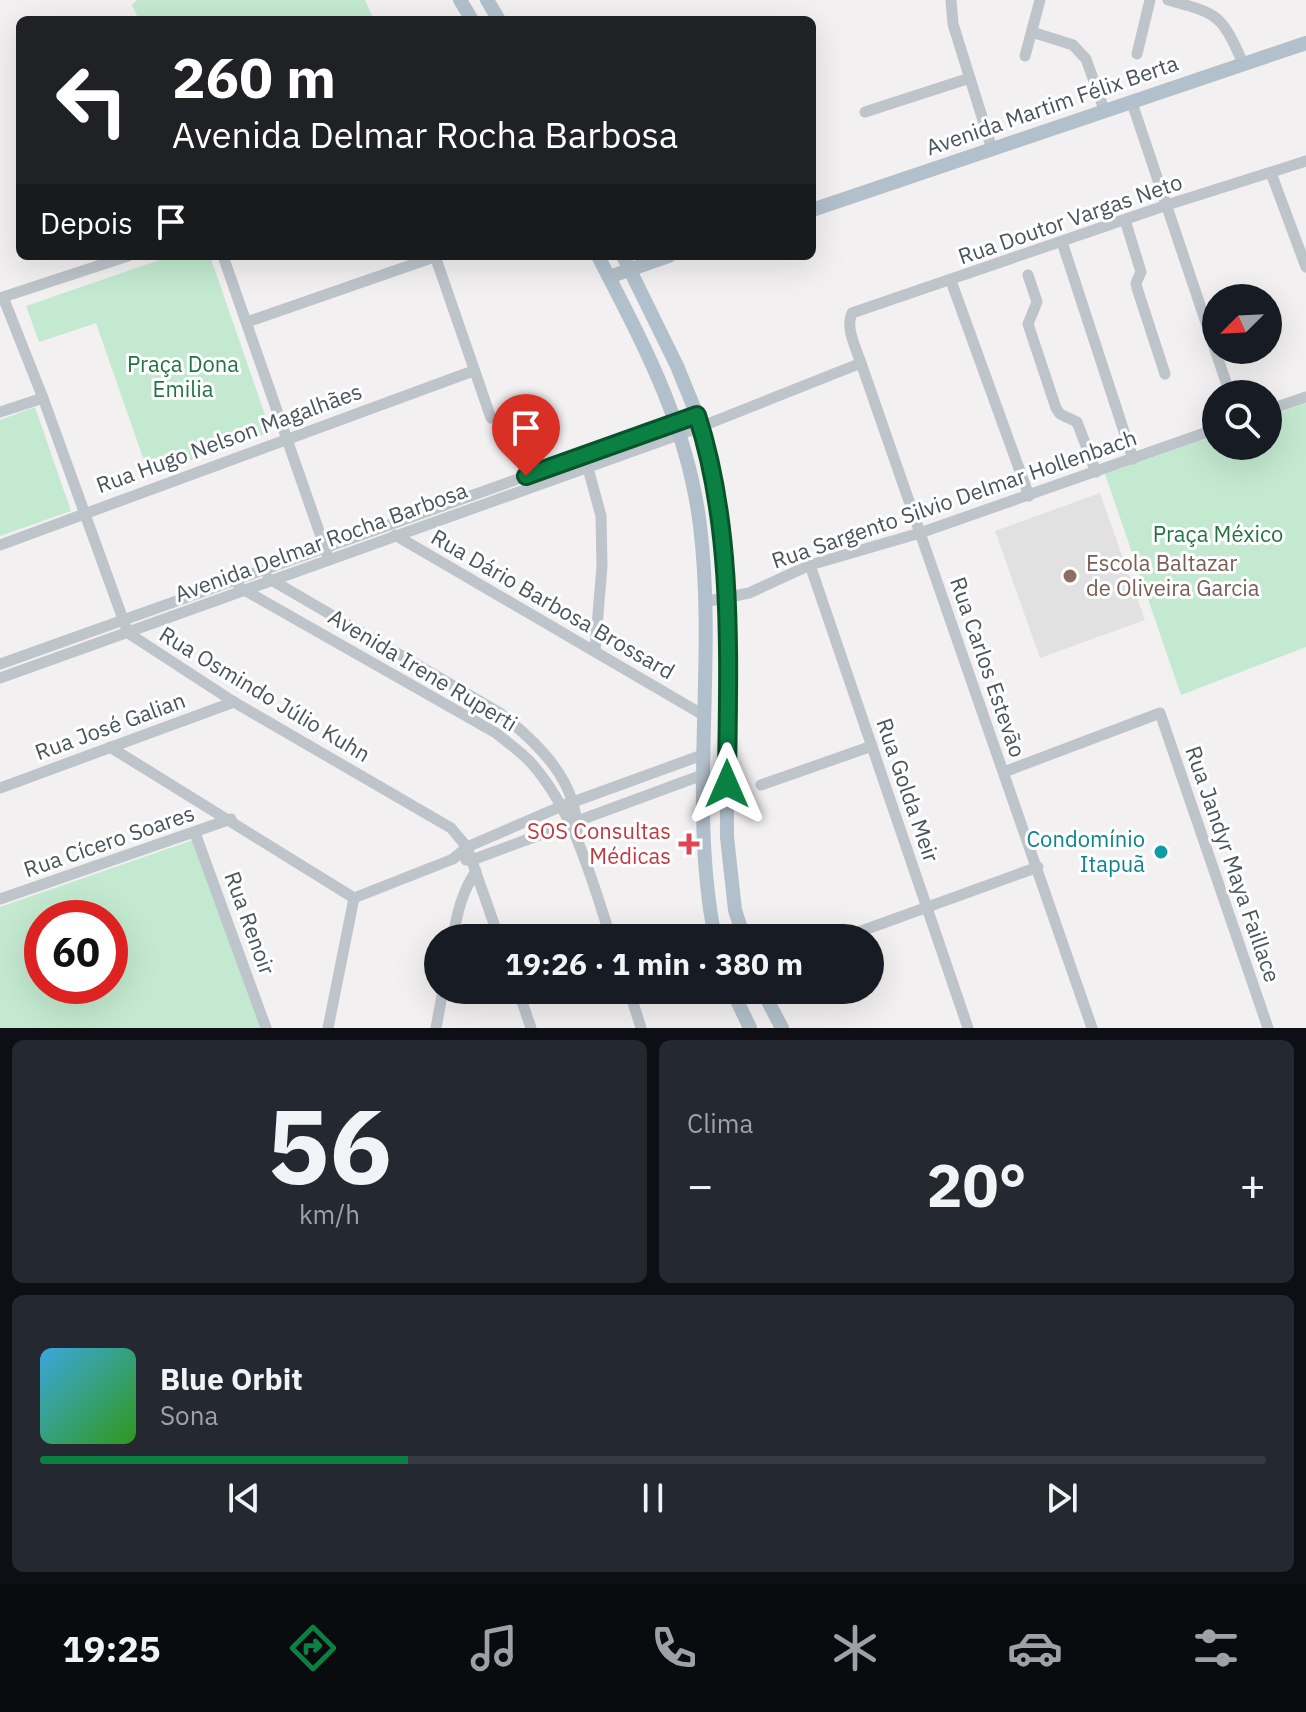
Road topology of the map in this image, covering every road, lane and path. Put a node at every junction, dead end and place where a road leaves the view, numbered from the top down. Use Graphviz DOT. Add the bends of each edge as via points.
graph roads {
  1 [pos="951,0"];
  2 [pos="1040,0"];
  3 [pos="1150,0"];
  4 [pos="1168,0"];
  5 [pos="1032,32"];
  6 [pos="1306,43"];
  7 [pos="1137,54"];
  8 [pos="1025,56"];
  9 [pos="1243,63"];
  10 [pos="970,78"];
  11 [pos="1132,103"];
  12 [pos="865,112"];
  13 [pos="1105,112"];
  14 [pos="992,149"];
  15 [pos="1306,161"];
  16 [pos="1271,173"];
  17 [pos="1167,205"];
  18 [pos="816,209"];
  19 [pos="1125,220"];
  20 [pos="1062,242"];
  21 [pos="116,260"];
  22 [pos="224,260"];
  23 [pos="425,260"];
  24 [pos="437,260"];
  25 [pos="600,260"];
  26 [pos="626,262"];
  27 [pos="1306,267"];
  28 [pos="1028,275"];
  29 [pos="609,277"];
  30 [pos="951,281"];
  31 [pos="2,297"];
  32 [pos="849,319"];
  33 [pos="247,322"];
  34 [pos="861,363"];
  35 [pos="473,371"];
  36 [pos="1165,374"];
  37 [pos="1225,380"];
  38 [pos="1306,397"];
  39 [pos="43,398"];
  40 [pos="1282,405"];
  41 [pos="0,412"];
  42 [pos="491,418"];
  43 [pos="699,421"];
  44 [pos="679,428"];
  45 [pos="1202,434"];
  46 [pos="285,438"];
  47 [pos="1133,459"];
  48 [pos="586,461"];
  49 [pos="1096,472"];
  50 [pos="1029,496"];
  51 [pos="85,512"];
  52 [pos="380,528"];
  53 [pos="920,533"];
  54 [pos="398,536"];
  55 [pos="0,545"];
  56 [pos="328,554"];
  57 [pos="810,565"];
  58 [pos="257,571"];
  59 [pos="270,579"];
  60 [pos="227,582"];
  61 [pos="243,589"];
  62 [pos="726,599"];
  63 [pos="704,602"];
  64 [pos="340,620"];
  65 [pos="126,627"];
  66 [pos="331,638"];
  67 [pos="595,650"];
  68 [pos="0,664"];
  69 [pos="0,678"];
  70 [pos="462,690"];
  71 [pos="234,702"];
  72 [pos="451,707"];
  73 [pos="705,716"];
  74 [pos="872,746"];
  75 [pos="110,747"];
  76 [pos="705,754"];
  77 [pos="1004,772"];
  78 [pos="705,774"];
  79 [pos="761,785"];
  80 [pos="0,788"];
  81 [pos="567,804"];
  82 [pos="231,819"];
  83 [pos="574,822"];
  84 [pos="195,833"];
  85 [pos="467,847"];
  86 [pos="453,859"];
  87 [pos="474,865"];
  88 [pos="1038,867"];
  89 [pos="354,898"];
  90 [pos="0,899"];
  91 [pos="927,907"];
  92 [pos="456,924"];
  93 [pos="494,924"];
  94 [pos="606,924"];
  95 [pos="713,924"];
  96 [pos="740,924"];
  97 [pos="880,924"];
  98 [pos="440,1004"];
  99 [pos="523,1004"];
  100 [pos="633,1004"];
  101 [pos="739,1004"];
  102 [pos="769,1004"];
  103 [pos="266,1028"];
  104 [pos="328,1028"];
  105 [pos="436,1028"];
  106 [pos="531,1028"];
  107 [pos="641,1028"];
  108 [pos="750,1028"];
  109 [pos="782,1028"];
  110 [pos="968,1028"];
  111 [pos="1092,1028"];
  112 [pos="1268,1028"];
  1 -- 10 [label="street"];
  2 -- 5 [label="street"];
  3 -- 7 [label="street"];
  4 -- 9 [label="street" via="1218,17"];
  5 -- 8 [label="street"];
  5 -- 13 [label="street" via="1073,45 1086,59"];
  6 -- 9 [label="main road, Avenida Martim Félix Berta"];
  9 -- 11 [label="main road, Avenida Martim Félix Berta"];
  10 -- 12 [label="street"];
  10 -- 14 [label="street"];
  11 -- 13 [label="main road, Avenida Martim Félix Berta"];
  11 -- 17 [label="street"];
  13 -- 14 [label="main road, Avenida Martim Félix Berta"];
  14 -- 18 [label="main road, Avenida Martim Félix Berta"];
  15 -- 16 [label="street, Rua Doutor Vargas Neto"];
  16 -- 17 [label="street, Rua Doutor Vargas Neto"];
  16 -- 27 [label="street"];
  17 -- 19 [label="street, Rua Doutor Vargas Neto"];
  17 -- 37 [label="street"];
  19 -- 20 [label="street, Rua Doutor Vargas Neto"];
  19 -- 36 [label="street" via="1141,272 1137,288"];
  20 -- 30 [label="street, Rua Doutor Vargas Neto"];
  20 -- 47 [label="street"];
  21 -- 31 [label="street"];
  22 -- 33 [label="street"];
  23 -- 33 [label="street"];
  24 -- 35 [label="street"];
  25 -- 29 [label="main road"];
  26 -- 29 [label="main road"];
  26 -- 43 [label="main road"];
  28 -- 49 [label="street" via="1037,302 1028,324 1056,408 1077,422"];
  29 -- 44 [label="main road"];
  30 -- 32 [label="street, Rua Doutor Vargas Neto" via="852,313"];
  30 -- 50 [label="street"];
  31 -- 39 [label="street"];
  32 -- 34 [label="street, Rua Carlos Estevão"];
  33 -- 46 [label="street"];
  34 -- 43 [label="street, Avenida Delmar Rocha Barbosa"];
  34 -- 53 [label="street, Rua Carlos Estevão"];
  35 -- 42 [label="street"];
  35 -- 46 [label="street, Rua Hugo Nelson Magalhães"];
  38 -- 40 [label="street"];
  39 -- 41 [label="street"];
  39 -- 51 [label="street"];
  43 -- 44 [label="street, Avenida Delmar Rocha Barbosa"];
  43 -- 62 [label="main road" via="720,517"];
  44 -- 48 [label="street, Avenida Delmar Rocha Barbosa"];
  44 -- 63 [label="main road" via="700,524"];
  45 -- 47 [label="street, Rua Sargento Silvio Delmar Hollenbach"];
  46 -- 51 [label="street, Rua Hugo Nelson Magalhães"];
  46 -- 56 [label="street"];
  47 -- 49 [label="street, Rua Sargento Silvio Delmar Hollenbach"];
  48 -- 52 [label="street, Avenida Delmar Rocha Barbosa"];
  48 -- 54 [label="street, Avenida Delmar Rocha Barbosa"];
  48 -- 67 [label="street" via="601,516"];
  49 -- 50 [label="street, Rua Sargento Silvio Delmar Hollenbach"];
  50 -- 53 [label="street, Rua Sargento Silvio Delmar Hollenbach"];
  51 -- 55 [label="street, Rua Hugo Nelson Magalhães"];
  51 -- 65 [label="street"];
  52 -- 54 [label="street, Rua Dário Barbosa Brossard"];
  52 -- 56 [label="street, Avenida Delmar Rocha Barbosa"];
  53 -- 57 [label="street, Rua Sargento Silvio Delmar Hollenbach"];
  53 -- 77 [label="street, Rua Carlos Estevão"];
  54 -- 56 [label="street, Avenida Delmar Rocha Barbosa"];
  54 -- 67 [label="street, Rua Dário Barbosa Brossard"];
  56 -- 58 [label="street, Avenida Delmar Rocha Barbosa"];
  56 -- 59 [label="street, Avenida Delmar Rocha Barbosa"];
  57 -- 62 [label="street, Rua Sargento Silvio Delmar Hollenbach"];
  57 -- 74 [label="street, Rua Golda Meir"];
  58 -- 59 [label="street, Avenida Irene Ruperti"];
  58 -- 60 [label="street, Avenida Delmar Rocha Barbosa"];
  59 -- 61 [label="street, Avenida Delmar Rocha Barbosa"];
  59 -- 64 [label="street, Avenida Irene Ruperti"];
  60 -- 61 [label="street, Avenida Irene Ruperti"];
  60 -- 65 [label="street, Avenida Delmar Rocha Barbosa"];
  61 -- 65 [label="street, Avenida Delmar Rocha Barbosa"];
  61 -- 66 [label="street, Avenida Irene Ruperti"];
  62 -- 63 [label="street, Rua Sargento Silvio Delmar Hollenbach"];
  62 -- 96 [label="main road" via="727,837"];
  63 -- 73 [label="main road"];
  64 -- 66 [label="street"];
  64 -- 70 [label="street, Avenida Irene Ruperti"];
  65 -- 68 [label="street, Avenida Delmar Rocha Barbosa"];
  65 -- 69 [label="street, Avenida Delmar Rocha Barbosa"];
  65 -- 71 [label="street, Rua Osmindo Júlio Kuhn"];
  66 -- 72 [label="street, Avenida Irene Ruperti"];
  67 -- 73 [label="street, Rua Dário Barbosa Brossard"];
  70 -- 72 [label="street"];
  70 -- 81 [label="street, Avenida Irene Ruperti" via="540,746"];
  71 -- 75 [label="street, Rua José Galian"];
  71 -- 85 [label="street, Rua Osmindo Júlio Kuhn" via="451,828"];
  72 -- 81 [label="street, Avenida Irene Ruperti" via="496,733 531,762"];
  73 -- 76 [label="main road"];
  74 -- 79 [label="street"];
  74 -- 91 [label="street, Rua Golda Meir"];
  75 -- 80 [label="street, Rua José Galian"];
  75 -- 82 [label="street"];
  76 -- 78 [label="main road"];
  76 -- 81 [label="street"];
  77 -- 88 [label="street, Rua Carlos Estevão"];
  77 -- 112 [label="street, Rua Jandyr Maya Faillace" via="1160,713"];
  78 -- 83 [label="street"];
  78 -- 95 [label="main road"];
  81 -- 83 [label="street, Avenida Irene Ruperti"];
  81 -- 85 [label="street"];
  82 -- 84 [label="street, Rua Cícero Soares"];
  82 -- 89 [label="street"];
  83 -- 87 [label="street"];
  83 -- 94 [label="street, Avenida Irene Ruperti"];
  84 -- 90 [label="street, Rua Cícero Soares"];
  84 -- 103 [label="street, Rua Renoir"];
  85 -- 86 [label="street"];
  85 -- 87 [label="street, Rua Osmindo Júlio Kuhn"];
  86 -- 87 [label="street"];
  86 -- 89 [label="street"];
  87 -- 92 [label="street"];
  87 -- 93 [label="street, Rua Osmindo Júlio Kuhn"];
  88 -- 91 [label="street"];
  88 -- 111 [label="street, Rua Carlos Estevão"];
  89 -- 104 [label="street"];
  91 -- 97 [label="street"];
  91 -- 110 [label="street, Rua Golda Meir"];
  98 -- 105 [label="street"];
  99 -- 106 [label="street"];
  100 -- 107 [label="street"];
  101 -- 108 [label="main road"];
  102 -- 109 [label="main road"];
}
